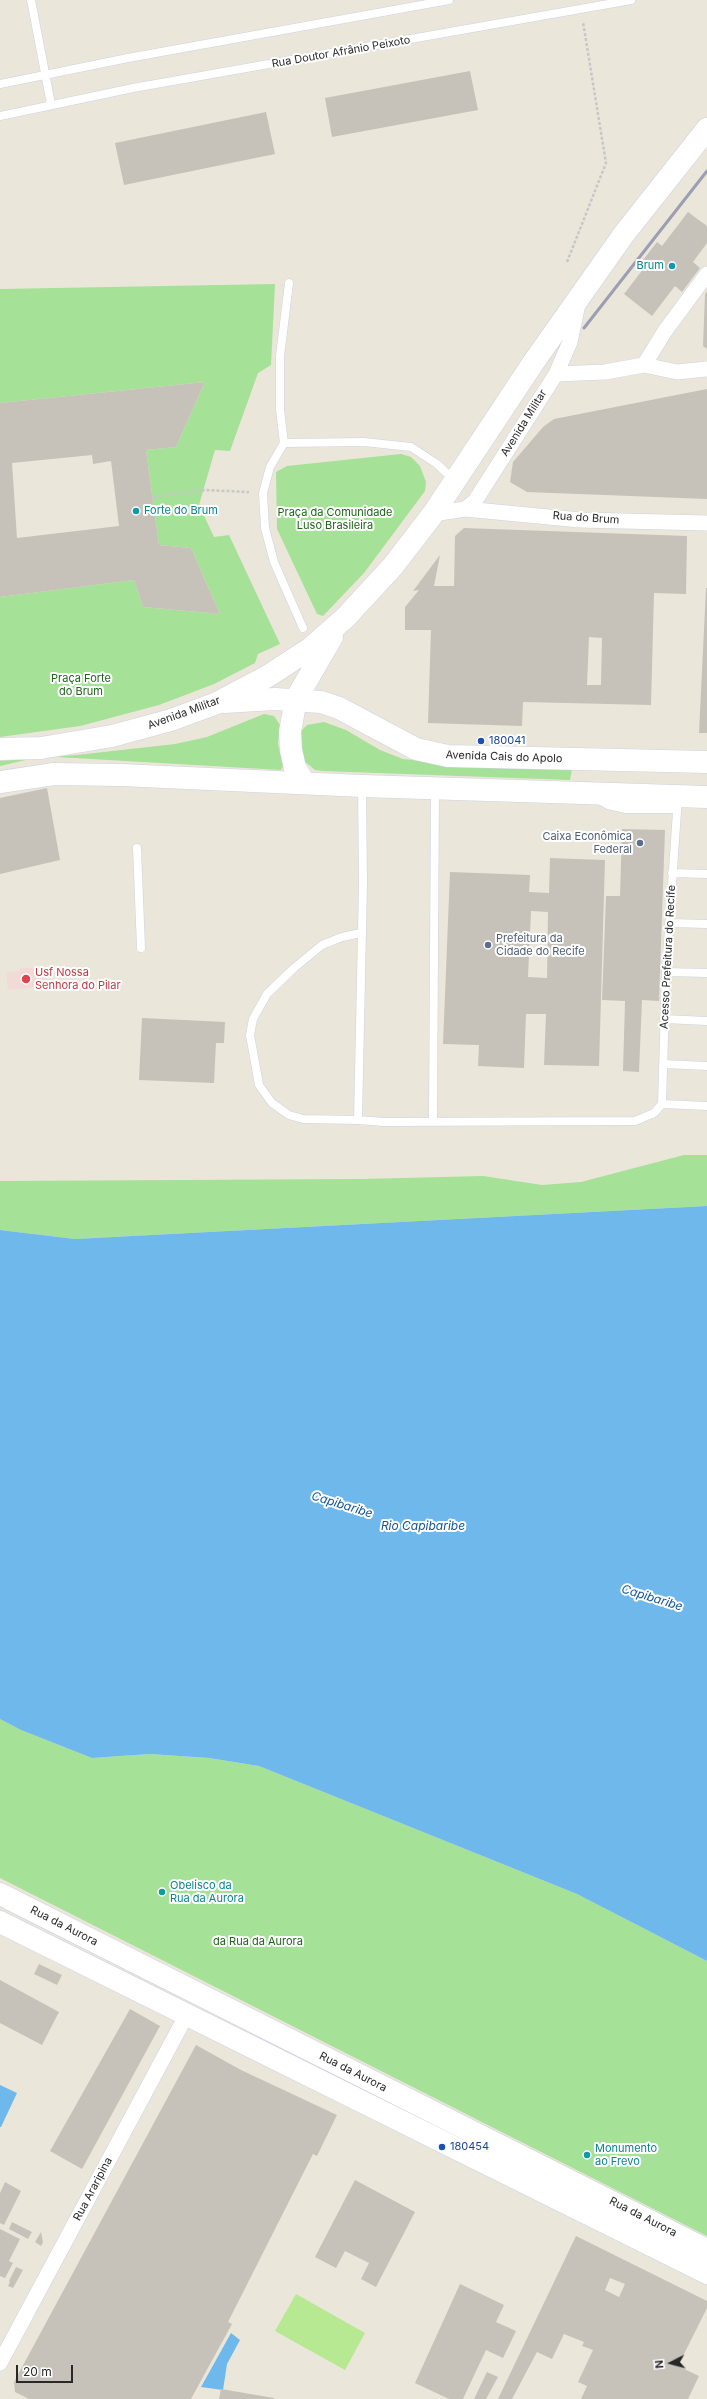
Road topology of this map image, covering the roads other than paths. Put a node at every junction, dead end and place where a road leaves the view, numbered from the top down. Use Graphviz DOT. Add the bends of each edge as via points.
graph roads {
  1 [pos="31,0"];
  2 [pos="450,0"];
  3 [pos="631,0"];
  4 [pos="621,1"];
  5 [pos="44,74"];
  6 [pos="0,84"];
  7 [pos="51,104"];
  8 [pos="0,116"];
  9 [pos="707,129"];
  10 [pos="707,274"];
  11 [pos="289,283"];
  12 [pos="579,298"];
  13 [pos="644,365"];
  14 [pos="707,369"];
  15 [pos="556,374"];
  16 [pos="284,443"];
  17 [pos="456,482"];
  18 [pos="465,509"];
  19 [pos="433,514"];
  20 [pos="707,523"];
  21 [pos="346,617"];
  22 [pos="303,628"];
  23 [pos="296,699"];
  24 [pos="217,703"];
  25 [pos="0,749"];
  26 [pos="707,762"];
  27 [pos="0,782"];
  28 [pos="304,782"];
  29 [pos="362,786"];
  30 [pos="435,789"];
  31 [pos="707,797"];
  32 [pos="677,803"];
  33 [pos="137,848"];
  34 [pos="672,873"];
  35 [pos="707,874"];
  36 [pos="669,923"];
  37 [pos="707,924"];
  38 [pos="360,934"];
  39 [pos="141,948"];
  40 [pos="666,972"];
  41 [pos="707,973"];
  42 [pos="664,1019"];
  43 [pos="707,1021"];
  44 [pos="663,1064"];
  45 [pos="707,1066"];
  46 [pos="662,1104"];
  47 [pos="707,1106"];
  48 [pos="358,1120"];
  49 [pos="433,1121"];
  50 [pos="0,1894"];
  51 [pos="0,1922"];
  52 [pos="186,2016"];
  53 [pos="707,2250"];
  54 [pos="707,2273"];
  55 [pos="0,2363"];
  1 -- 5 [label="lane"];
  2 -- 5 [label="lane"];
  3 -- 4 [label="lane, Rua Doutor Afrânio Peixoto"];
  4 -- 7 [label="lane, Rua Doutor Afrânio Peixoto"];
  5 -- 6 [label="lane"];
  5 -- 7 [label="lane"];
  7 -- 8 [label="lane, Rua Doutor Afrânio Peixoto"];
  9 -- 12 [label="main road, Avenida Militar" via="624,234"];
  10 -- 13 [label="street" via="664,331"];
  11 -- 16 [label="lane" via="280,356 280,410"];
  12 -- 15 [label="street, Avenida Militar" via="570,342"];
  12 -- 17 [label="main road, Avenida Militar" via="533,363"];
  13 -- 14 [label="street" via="677,372"];
  13 -- 15 [label="street" via="605,372"];
  15 -- 18 [label="street, Avenida Militar" via="475,501"];
  16 -- 17 [label="lane" via="364,442 412,447 437,464"];
  16 -- 22 [label="lane" via="270,467 263,493 265,528 274,562"];
  17 -- 19 [label="main road, Avenida Militar"];
  18 -- 19 [label="street"];
  18 -- 20 [label="street, Rua do Brum" via="580,520"];
  19 -- 21 [label="main road, Avenida Militar" via="393,566"];
  21 -- 23 [label="main road, Avenida Militar"];
  21 -- 24 [label="main road, Avenida Militar" via="311,648 268,676"];
  23 -- 24 [label="main road, Avenida Cais do Apolo"];
  23 -- 26 [label="main road, Avenida Cais do Apolo" via="321,702 339,708 416,749 448,756"];
  23 -- 28 [label="main road, Avenida Militar" via="290,732 291,750 295,768"];
  24 -- 25 [label="main road, Avenida Militar" via="171,720 112,736 41,748"];
  27 -- 28 [label="main road" via="54,774"];
  28 -- 29 [label="main road"];
  29 -- 30 [label="main road"];
  29 -- 38 [label="lane" via="363,884"];
  30 -- 32 [label="main road" via="593,792"];
  30 -- 49 [label="lane"];
  31 -- 32 [label="main road"];
  32 -- 34 [label="lane, Acesso Prefeitura do Recife"];
  33 -- 39 [label="lane"];
  34 -- 35 [label="lane"];
  34 -- 36 [label="lane, Acesso Prefeitura do Recife"];
  36 -- 37 [label="lane"];
  36 -- 40 [label="lane, Acesso Prefeitura do Recife"];
  38 -- 48 [label="lane"];
  38 -- 48 [label="lane" via="322,944 294,968 267,994 253,1019 250,1035 259,1085 272,1104 289,1115 303,1119"];
  40 -- 41 [label="lane"];
  40 -- 42 [label="lane, Acesso Prefeitura do Recife"];
  42 -- 43 [label="lane"];
  42 -- 44 [label="lane, Acesso Prefeitura do Recife"];
  44 -- 45 [label="lane"];
  44 -- 46 [label="lane, Acesso Prefeitura do Recife"];
  46 -- 47 [label="lane"];
  46 -- 49 [label="lane" via="654,1113 635,1122"];
  48 -- 49 [label="lane"];
  50 -- 53 [label="main road, Rua da Aurora"];
  51 -- 52 [label="main road, Rua da Aurora"];
  52 -- 54 [label="main road, Rua da Aurora"];
  52 -- 55 [label="street, Rua Araripina"];
}
